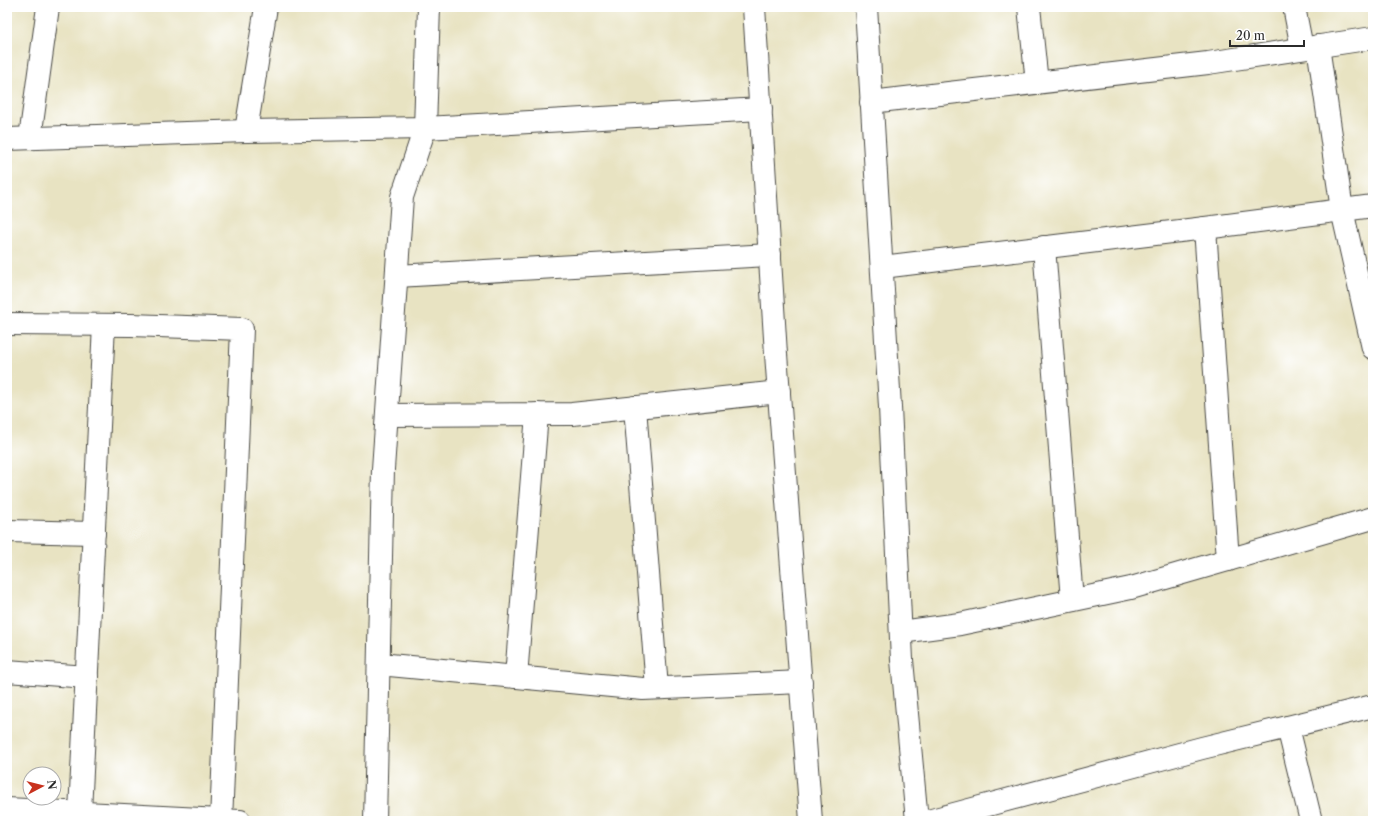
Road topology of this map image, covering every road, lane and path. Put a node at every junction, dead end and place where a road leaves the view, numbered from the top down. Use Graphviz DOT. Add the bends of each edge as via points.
graph roads {
  1 [pos="48,7"];
  2 [pos="266,7"];
  3 [pos="428,7"];
  4 [pos="754,7"];
  5 [pos="866,7"];
  6 [pos="1029,7"];
  7 [pos="1294,7"];
  8 [pos="1373,38"];
  9 [pos="1310,47"];
  10 [pos="1037,83"];
  11 [pos="871,102"];
  12 [pos="761,109"];
  13 [pos="425,128"];
  14 [pos="246,131"];
  15 [pos="30,138"];
  16 [pos="7,139"];
  17 [pos="1373,206"];
  18 [pos="1342,210"];
  19 [pos="1205,228"];
  20 [pos="1044,247"];
  21 [pos="770,255"];
  22 [pos="882,267"];
  23 [pos="397,276"];
  24 [pos="7,324"];
  25 [pos="104,324"];
  26 [pos="1373,348"];
  27 [pos="779,392"];
  28 [pos="635,407"];
  29 [pos="537,414"];
  30 [pos="387,415"];
  31 [pos="1373,518"];
  32 [pos="7,531"];
  33 [pos="94,533"];
  34 [pos="1228,560"];
  35 [pos="1072,600"];
  36 [pos="901,632"];
  37 [pos="379,664"];
  38 [pos="7,671"];
  39 [pos="87,677"];
  40 [pos="516,677"];
  41 [pos="801,682"];
  42 [pos="657,688"];
  43 [pos="1373,706"];
  44 [pos="1288,727"];
  45 [pos="7,808"];
  46 [pos="80,812"];
  47 [pos="988,813"];
  48 [pos="227,821"];
  49 [pos="375,821"];
  50 [pos="811,821"];
  51 [pos="917,821"];
  52 [pos="928,821"];
  53 [pos="1311,821"];
  1 -- 15 [label="street"];
  2 -- 14 [label="street"];
  3 -- 13 [label="street"];
  4 -- 12 [label="street"];
  5 -- 11 [label="street"];
  6 -- 10 [label="street"];
  7 -- 9 [label="street"];
  8 -- 9 [label="street"];
  9 -- 10 [label="street" via="1208,63"];
  9 -- 18 [label="street"];
  10 -- 11 [label="street"];
  11 -- 22 [label="street"];
  12 -- 13 [label="street"];
  12 -- 21 [label="street"];
  13 -- 14 [label="street"];
  13 -- 23 [label="street" via="402,197"];
  14 -- 15 [label="street"];
  15 -- 16 [label="street"];
  17 -- 18 [label="street"];
  18 -- 19 [label="street"];
  18 -- 26 [label="street"];
  19 -- 20 [label="street"];
  19 -- 34 [label="street"];
  20 -- 22 [label="street"];
  20 -- 35 [label="street"];
  21 -- 23 [label="street"];
  21 -- 27 [label="street"];
  22 -- 36 [label="street"];
  23 -- 30 [label="street"];
  24 -- 25 [label="street"];
  25 -- 33 [label="street"];
  25 -- 48 [label="street" via="242,329"];
  27 -- 28 [label="street"];
  27 -- 41 [label="street"];
  28 -- 29 [label="street" via="572,414"];
  28 -- 42 [label="street"];
  29 -- 30 [label="street"];
  29 -- 40 [label="street"];
  30 -- 37 [label="street" via="383,469"];
  31 -- 34 [label="street"];
  32 -- 33 [label="street"];
  33 -- 39 [label="street"];
  34 -- 35 [label="street" via="1131,588"];
  35 -- 36 [label="street" via="960,624"];
  36 -- 51 [label="street"];
  37 -- 40 [label="street"];
  37 -- 49 [label="street"];
  38 -- 39 [label="street"];
  39 -- 46 [label="street"];
  40 -- 42 [label="street" via="643,689"];
  41 -- 42 [label="street"];
  41 -- 50 [label="street"];
  43 -- 44 [label="street"];
  44 -- 47 [label="street" via="1194,750"];
  44 -- 53 [label="street"];
  45 -- 46 [label="street"];
  46 -- 48 [label="street"];
  47 -- 52 [label="street"];
}
